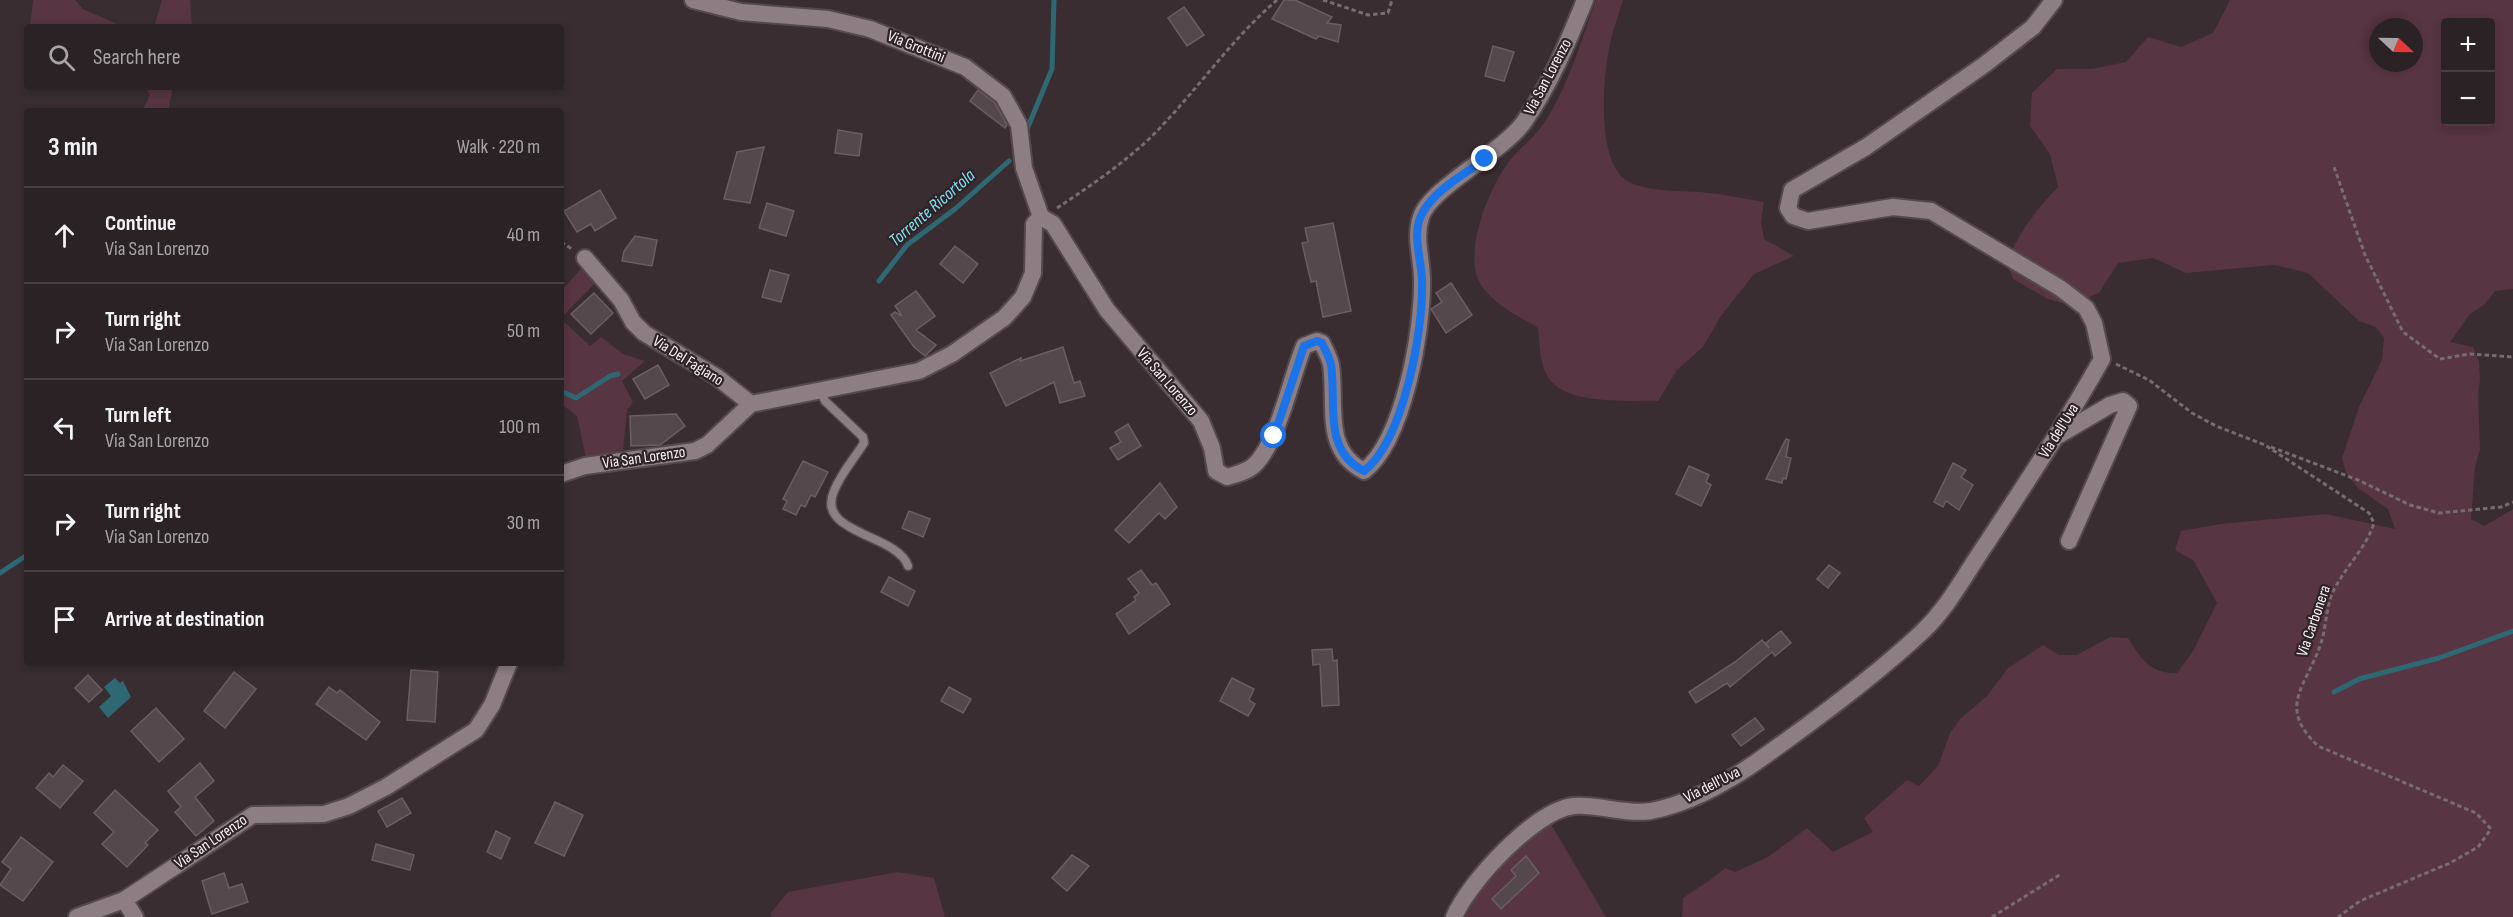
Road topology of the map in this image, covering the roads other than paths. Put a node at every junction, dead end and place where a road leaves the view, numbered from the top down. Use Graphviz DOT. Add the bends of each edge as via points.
graph roads {
  1 [pos="693,0"];
  2 [pos="1585,0"];
  3 [pos="2054,0"];
  4 [pos="1041,217"];
  5 [pos="585,258"];
  6 [pos="820,391"];
  7 [pos="751,404"];
  8 [pos="2058,436"];
  9 [pos="564,473"];
  10 [pos="2069,541"];
  11 [pos="908,567"];
  12 [pos="508,666"];
  13 [pos="124,900"];
  14 [pos="77,917"];
  15 [pos="135,917"];
  16 [pos="1454,917"];
  1 -- 4 [label="street, Via Grottini" via="741,12 828,20 870,29 965,67 1003,96 1019,126 1024,168"];
  2 -- 4 [label="street, Via San Lorenzo" via="1565,49 1523,124 1435,197 1422,213 1417,231 1422,280 1409,384 1377,461 1364,471 1351,465 1336,434 1331,364 1322,343 1317,341 1304,346 1274,436 1262,456 1250,469 1238,474 1227,477 1216,471 1201,421 1107,310 1053,224"];
  3 -- 8 [label="street, Via dell'Uva" via="2033,27 1984,65 1866,147 1792,190 1788,208 1793,216 1808,221 1893,207 1930,211 2060,288 2086,308 2094,323 2102,359"];
  4 -- 6 [label="street" via="1034,224 1034,273 1023,297 1004,318 952,354 919,371"];
  5 -- 7 [label="street, Via Del Fagiano" via="644,333 717,377"];
  6 -- 7 [label="street"];
  6 -- 11 [label="lane" via="825,401 863,437 864,443 832,493 837,519 894,550 905,558"];
  7 -- 9 [label="street, Via San Lorenzo" via="707,445 695,451 585,466"];
  8 -- 10 [label="street" via="2110,405 2123,401 2128,406"];
  8 -- 16 [label="street, Via dell'Uva" via="1924,631 1820,715 1741,772 1688,799 1650,811 1575,806 1555,811 1476,879"];
  12 -- 13 [label="street, Via San Lorenzo" via="492,705 476,730 386,787 350,806 324,814 253,815"];
  13 -- 14 [label="street, Via San Lorenzo"];
  13 -- 15 [label="street"];
}
